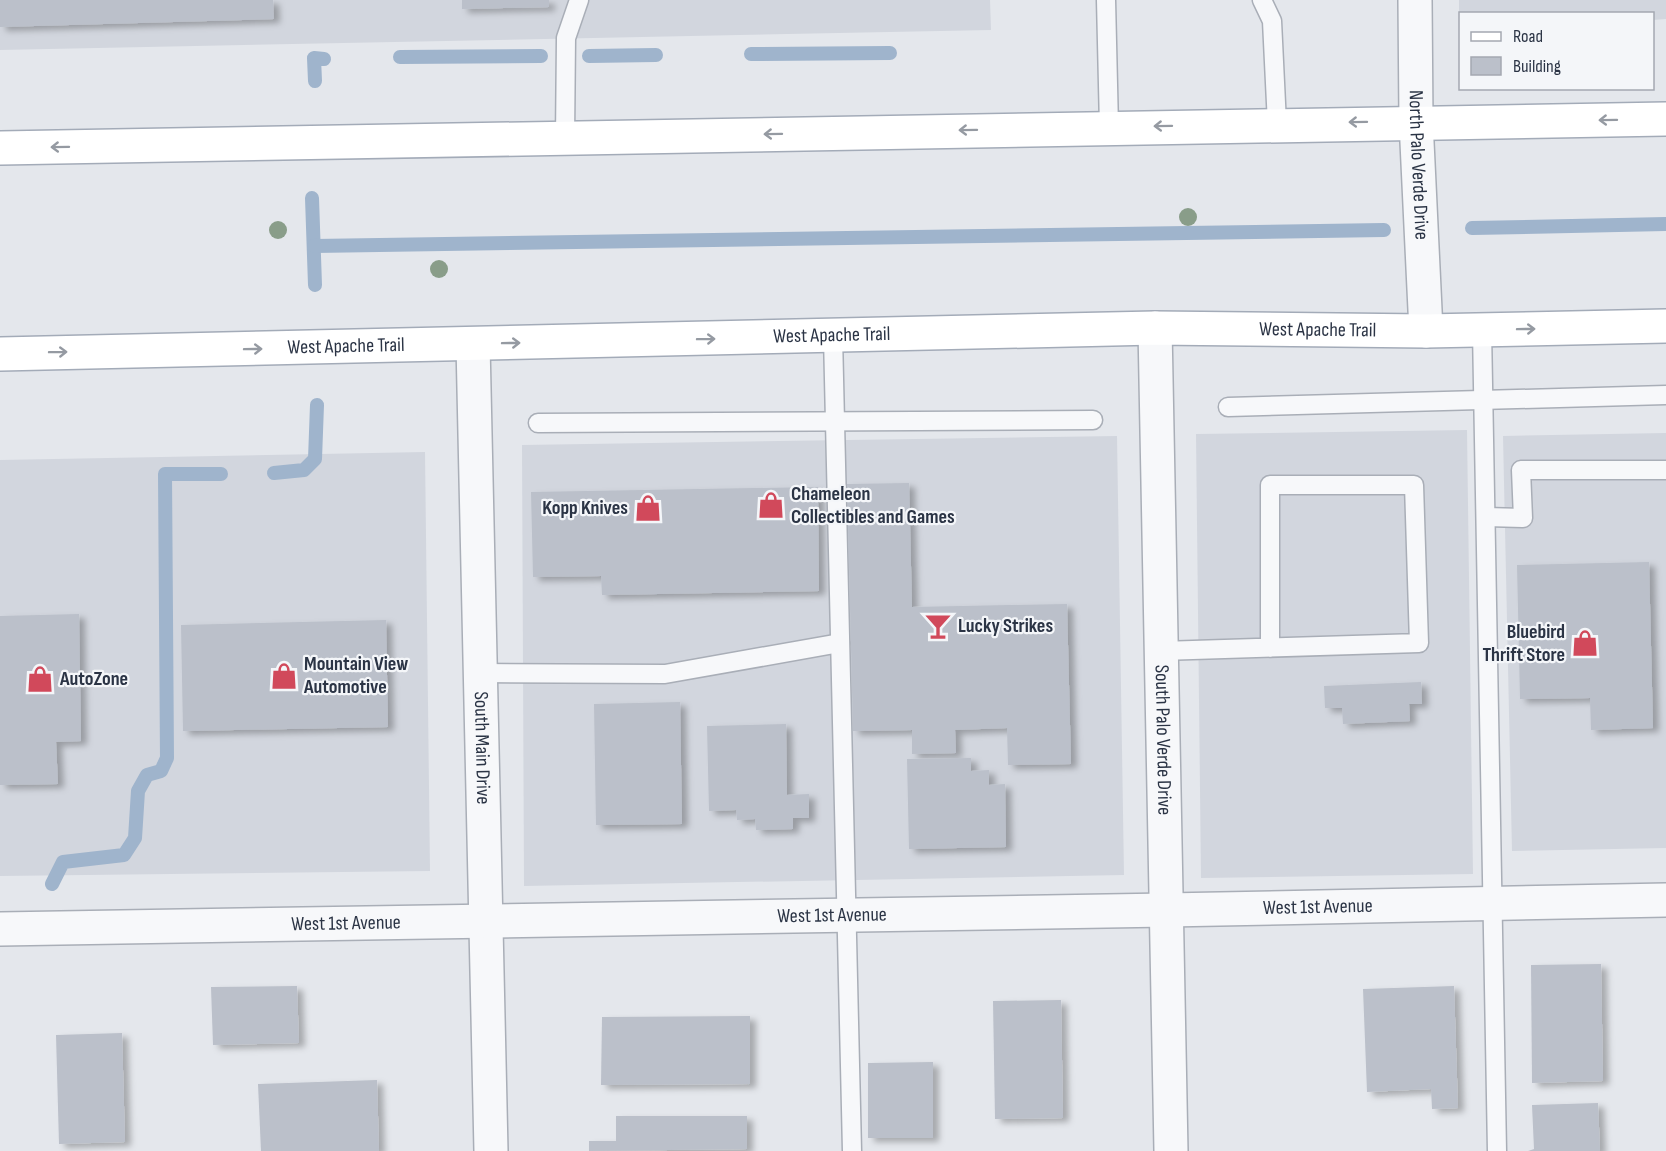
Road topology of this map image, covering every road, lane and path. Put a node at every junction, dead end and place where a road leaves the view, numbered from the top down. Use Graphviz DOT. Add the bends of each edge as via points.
graph roads {
  1 [pos="579,0"];
  2 [pos="1106,0"];
  3 [pos="1262,0"];
  4 [pos="1415,0"];
  5 [pos="1666,119"];
  6 [pos="1416,121"];
  7 [pos="1277,124"];
  8 [pos="1110,127"];
  9 [pos="565,138"];
  10 [pos="0,148"];
  11 [pos="1666,326"];
  12 [pos="1155,328"];
  13 [pos="1482,330"];
  14 [pos="1426,331"];
  15 [pos="832,336"];
  16 [pos="473,344"];
  17 [pos="0,354"];
  18 [pos="1666,395"];
  19 [pos="1484,399"];
  20 [pos="1228,407"];
  21 [pos="835,420"];
  22 [pos="1093,420"];
  23 [pos="538,423"];
  24 [pos="1666,470"];
  25 [pos="1486,517"];
  26 [pos="840,643"];
  27 [pos="1270,648"];
  28 [pos="1161,651"];
  29 [pos="480,673"];
  30 [pos="1666,900"];
  31 [pos="1493,903"];
  32 [pos="1167,910"];
  33 [pos="848,916"];
  34 [pos="487,922"];
  35 [pos="0,929"];
  36 [pos="491,1151"];
  37 [pos="852,1151"];
  38 [pos="1172,1151"];
  39 [pos="1497,1151"];
  1 -- 9 [label="lane" via="566,38"];
  2 -- 8 [label="lane"];
  3 -- 7 [label="lane" via="1272,21"];
  4 -- 6 [label="street, North Palo Verde Drive"];
  5 -- 6 [label="main road, one-way"];
  6 -- 7 [label="main road, one-way"];
  6 -- 14 [label="street, North Palo Verde Drive"];
  7 -- 8 [label="main road, one-way"];
  8 -- 9 [label="main road, one-way"];
  9 -- 10 [label="main road, one-way"];
  13 -- 11 [label="main road, West Apache Trail, one-way"];
  12 -- 14 [label="main road, West Apache Trail"];
  12 -- 15 [label="main road, West Apache Trail"];
  12 -- 28 [label="street, South Palo Verde Drive"];
  13 -- 14 [label="main road, West Apache Trail"];
  13 -- 19 [label="lane"];
  16 -- 15 [label="main road, West Apache Trail, one-way"];
  15 -- 21 [label="lane"];
  17 -- 16 [label="main road, West Apache Trail, one-way"];
  16 -- 29 [label="street, South Main Drive"];
  18 -- 19 [label="lane"];
  19 -- 20 [label="lane"];
  19 -- 25 [label="lane"];
  21 -- 22 [label="lane"];
  21 -- 23 [label="lane"];
  21 -- 26 [label="lane"];
  24 -- 25 [label="lane" via="1521,470 1523,518"];
  25 -- 31 [label="lane"];
  26 -- 29 [label="lane" via="665,674"];
  26 -- 33 [label="lane"];
  27 -- 27 [label="lane" via="1419,643 1414,484 1270,485"];
  27 -- 28 [label="lane"];
  28 -- 32 [label="street, South Palo Verde Drive"];
  29 -- 34 [label="street, South Main Drive"];
  30 -- 31 [label="street, West 1st Avenue"];
  31 -- 32 [label="street, West 1st Avenue"];
  31 -- 39 [label="lane"];
  32 -- 33 [label="street, West 1st Avenue"];
  32 -- 38 [label="street, South Palo Verde Drive"];
  33 -- 34 [label="street, West 1st Avenue"];
  33 -- 37 [label="lane"];
  34 -- 35 [label="street, West 1st Avenue"];
  34 -- 36 [label="street, South Main Drive"];
}
